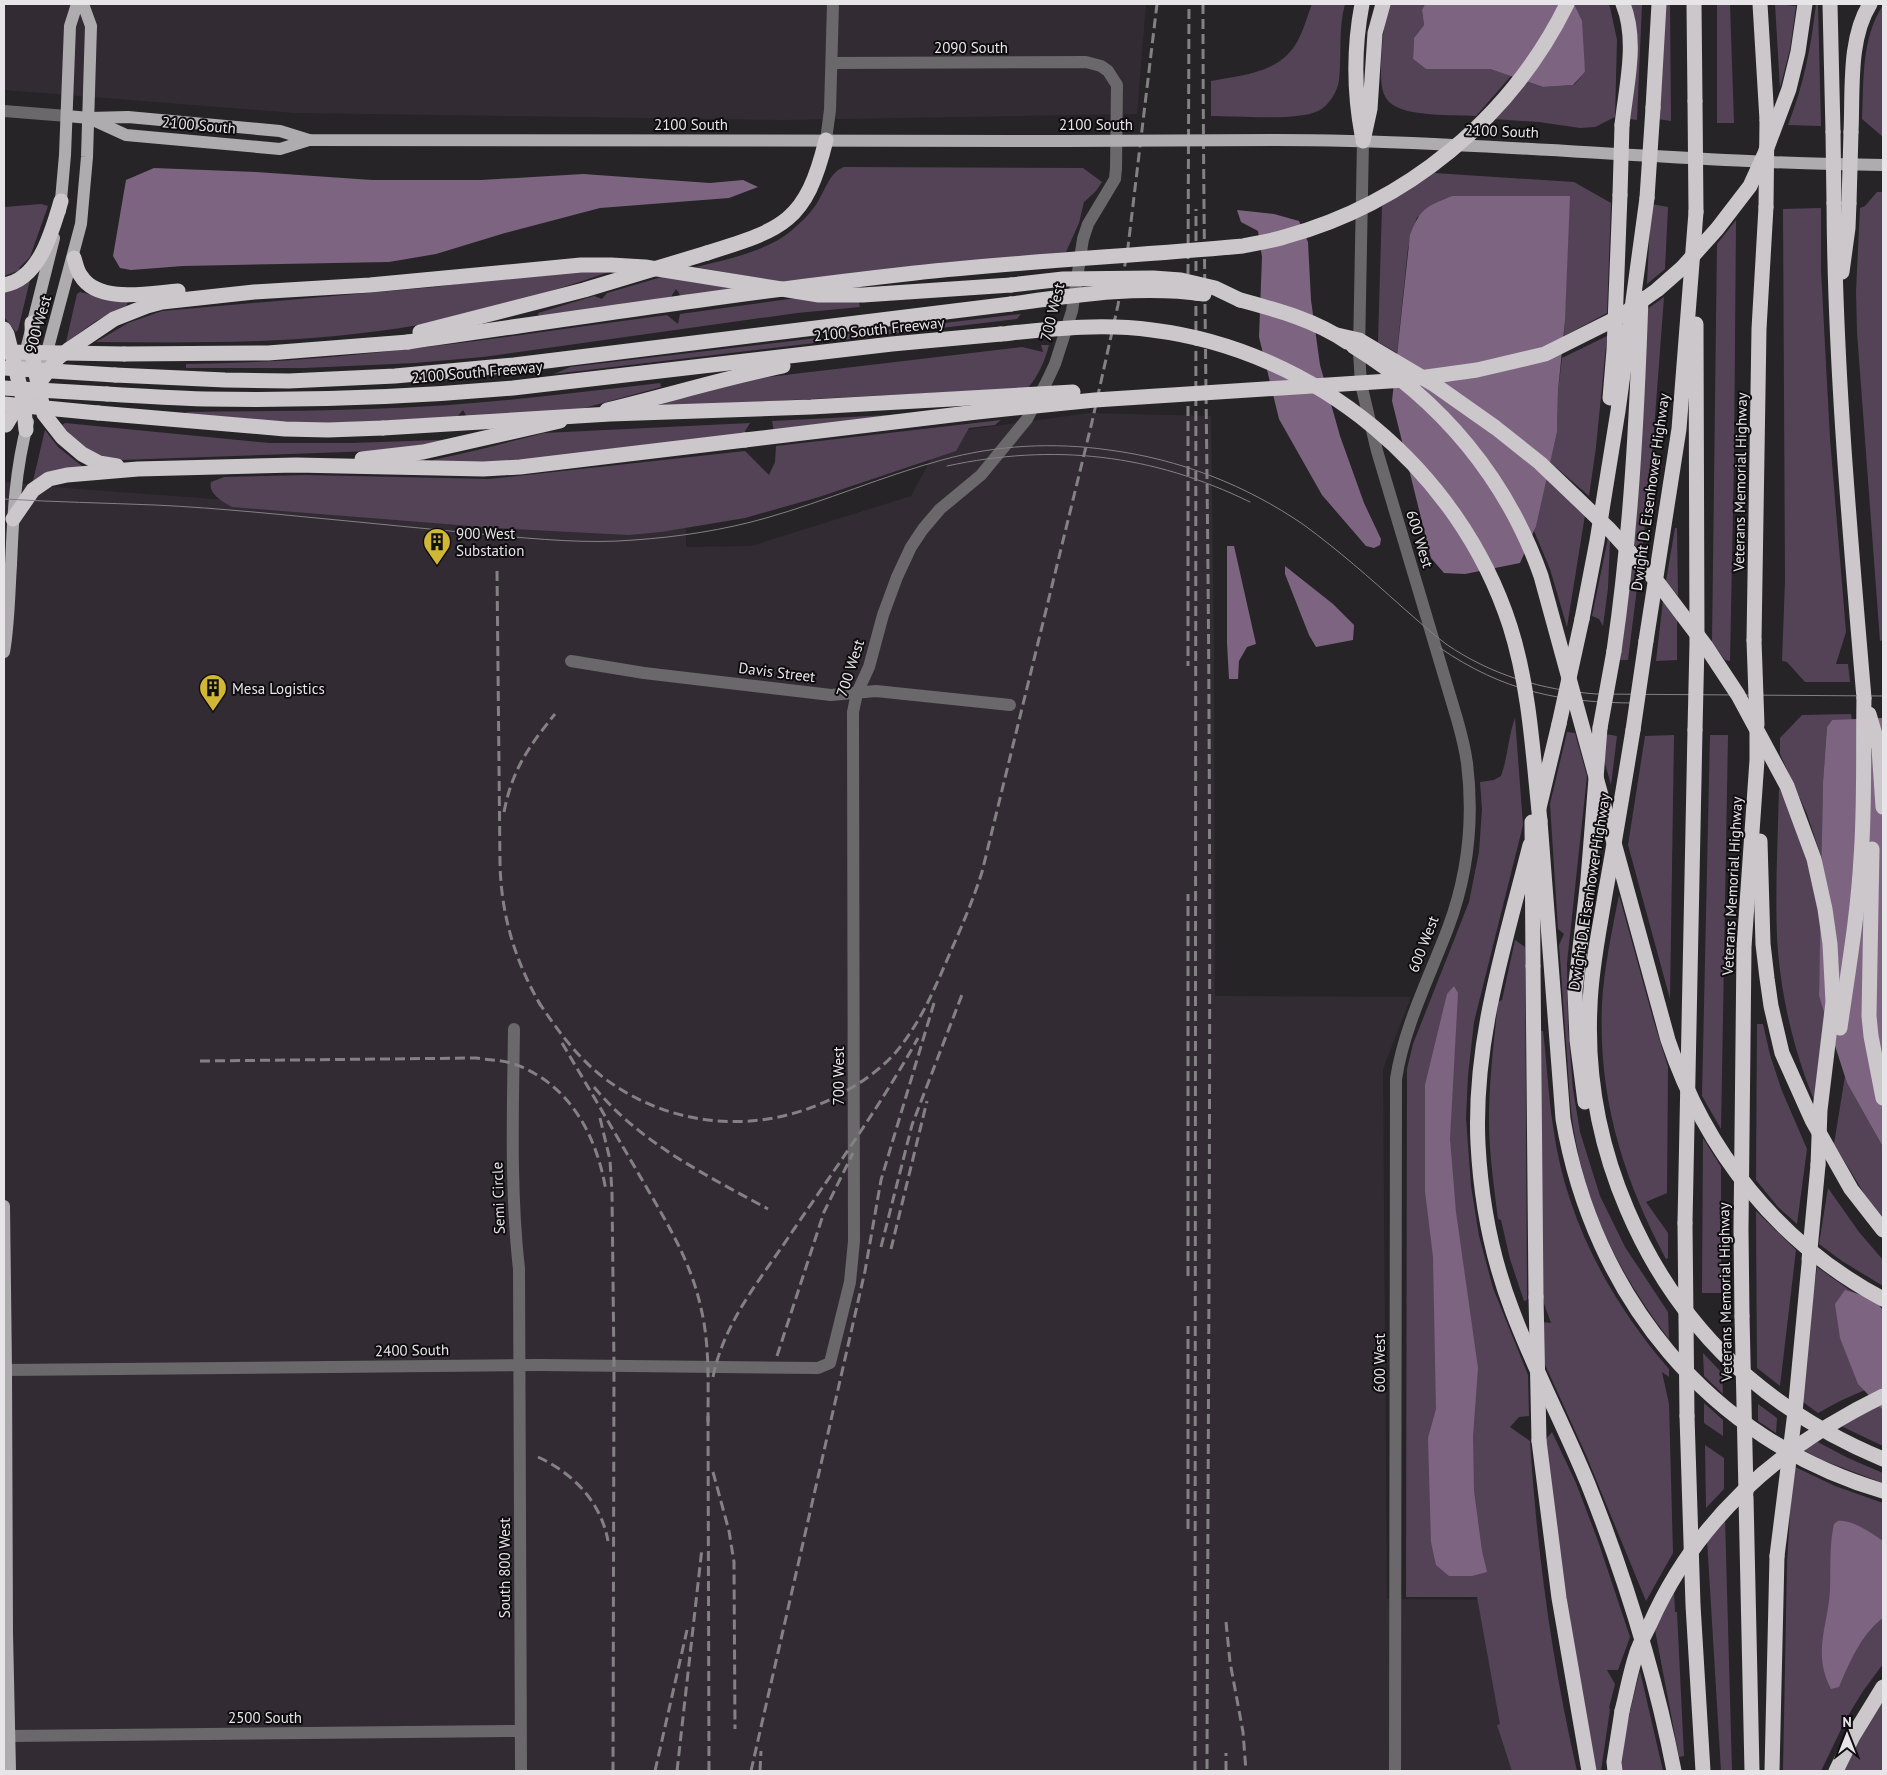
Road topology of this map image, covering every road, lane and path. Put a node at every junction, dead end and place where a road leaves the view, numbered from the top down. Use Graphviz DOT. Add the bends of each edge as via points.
graph roads {
  1 [pos="77,4"];
  2 [pos="83,4"];
  3 [pos="834,4"];
  4 [pos="1362,4"];
  5 [pos="1383,4"];
  6 [pos="1567,4"];
  7 [pos="1622,4"];
  8 [pos="1659,4"];
  9 [pos="1694,4"];
  10 [pos="1760,4"];
  11 [pos="1805,4"];
  12 [pos="1830,4"];
  13 [pos="1870,4"];
  14 [pos="832,63"];
  15 [pos="1108,71"];
  16 [pos="4,111"];
  17 [pos="66,116"];
  18 [pos="89,118"];
  19 [pos="309,140"];
  20 [pos="826,140"];
  21 [pos="1363,141"];
  22 [pos="1883,165"];
  23 [pos="61,201"];
  24 [pos="1841,203"];
  25 [pos="1696,212"];
  26 [pos="1644,230"];
  27 [pos="74,258"];
  28 [pos="4,285"];
  29 [pos="254,292"];
  30 [pos="1240,300"];
  31 [pos="32,323"];
  32 [pos="4,329"];
  33 [pos="1337,335"];
  34 [pos="406,339"];
  35 [pos="50,343"];
  36 [pos="892,344"];
  37 [pos="4,352"];
  38 [pos="34,364"];
  39 [pos="4,368"];
  40 [pos="18,381"];
  41 [pos="39,384"];
  42 [pos="4,388"];
  43 [pos="1217,393"];
  44 [pos="4,395"];
  45 [pos="23,400"];
  46 [pos="4,404"];
  47 [pos="26,430"];
  48 [pos="5,431"];
  49 [pos="296,465"];
  50 [pos="138,469"];
  51 [pos="1605,496"];
  52 [pos="13,519"];
  53 [pos="4,652"];
  54 [pos="570,661"];
  55 [pos="857,693"];
  56 [pos="1864,698"];
  57 [pos="1010,706"];
  58 [pos="1532,742"];
  59 [pos="1757,760"];
  60 [pos="1883,807"];
  61 [pos="514,1029"];
  62 [pos="1883,1098"];
  63 [pos="1605,1145"];
  64 [pos="1818,1165"];
  65 [pos="4,1206"];
  66 [pos="1883,1230"];
  67 [pos="1883,1299"];
  68 [pos="519,1365"];
  69 [pos="818,1368"];
  70 [pos="6,1370"];
  71 [pos="1883,1396"];
  72 [pos="1883,1459"];
  73 [pos="1883,1491"];
  74 [pos="5,1633"];
  75 [pos="1883,1687"];
  76 [pos="520,1731"];
  77 [pos="10,1736"];
  78 [pos="10,1771"];
  79 [pos="521,1771"];
  80 [pos="1395,1771"];
  81 [pos="1589,1771"];
  82 [pos="1615,1771"];
  83 [pos="1674,1771"];
  84 [pos="1703,1771"];
  85 [pos="1752,1771"];
  86 [pos="1772,1771"];
  87 [pos="1836,1771"];
  1 -- 17 [label="main road, 900 West" via="70,26"];
  2 -- 18 [label="main road, 900 West" via="90,26"];
  3 -- 14 [label="street"];
  4 -- 21 [label="highway" via="1357,27 1356,105"];
  5 -- 21 [label="highway" via="1375,33 1370,109"];
  6 -- 34 [label="highway, bridge" via="1532,63 1502,103 1450,152 1409,182 1366,205 1284,237 1243,246 913,273"];
  7 -- 51 [label="highway, bridge" via="1629,26 1630,53 1622,125"];
  8 -- 26 [label="highway, bridge"];
  9 -- 25 [label="highway, bridge"];
  10 -- 59 [label="highway, Veterans Memorial Highway, bridge" via="1767,120 1754,640"];
  11 -- 43 [label="highway, bridge" via="1789,89 1750,186 1688,262 1638,305 1545,354 1485,368 1404,380"];
  12 -- 24 [label="highway, bridge" via="1833,132"];
  13 -- 24 [label="highway, bridge" via="1862,18 1855,44 1851,132"];
  14 -- 15 [label="street, 2090 South" via="1078,62 1094,64"];
  14 -- 20 [label="street"];
  15 -- 55 [label="street, 700 West" via="1117,85 1115,179 1088,224 1083,239 1072,311 1055,364 1027,419 981,475 940,509 911,547 894,584 869,667"];
  16 -- 17 [label="street, 2100 South"];
  17 -- 18 [label="main road, 2100 South"];
  17 -- 23 [label="main road, 900 West"];
  18 -- 19 [label="main road, 2100 South" via="128,116 280,131"];
  18 -- 19 [label="main road, 2100 South" via="126,135 280,149"];
  18 -- 27 [label="main road, 900 West" via="81,224"];
  19 -- 20 [label="main road, 2100 South"];
  20 -- 21 [label="main road, 2100 South, bridge"];
  20 -- 34 [label="highway, bridge" via="816,178 806,198 793,215 774,229 750,240 584,290"];
  21 -- 22 [label="main road, 2100 South" via="1794,164"];
  21 -- 80 [label="street, 600 West" via="1358,352 1362,384 1377,451 1457,719 1467,762 1470,803 1467,861 1449,926 1406,1034 1396,1079"];
  23 -- 28 [label="highway" via="44,248 33,267 19,280"];
  23 -- 31 [label="main road, 900 West" via="58,225"];
  24 -- 56 [label="highway" via="1848,228 1835,318"];
  25 -- 63 [label="highway, Dwight D. Eisenhower Highway, bridge" via="1679,429 1590,998 1592,1072"];
  25 -- 84 [label="highway, bridge" via="1697,643 1685,1223 1693,1605"];
  26 -- 51 [label="highway"];
  26 -- 63 [label="highway, bridge" via="1638,393 1624,578 1600,728 1575,990 1577,1040 1586,1102"];
  27 -- 29 [label="highway" via="85,281 106,293"];
  27 -- 35 [label="main road, 900 West"];
  29 -- 30 [label="highway, bridge" via="610,265 819,295 863,295 1081,278 1153,278 1216,288"];
  29 -- 41 [label="highway" via="162,302 131,312 68,350"];
  30 -- 33 [label="highway, 2100 South Freeway" via="1296,317"];
  30 -- 39 [label="highway, 2100 South Freeway, bridge" via="1175,290 1091,293 514,365 395,376 289,381 225,380"];
  31 -- 38 [label="highway"];
  31 -- 40 [label="main road, 900 West"];
  32 -- 40 [label="highway" via="8,334"];
  33 -- 64 [label="highway, bridge" via="1359,340 1435,385 1540,463 1610,530 1659,584 1738,695 1787,786 1814,859 1825,909 1833,1002 1820,1110"];
  33 -- 67 [label="highway, bridge" via="1398,377 1447,421 1496,483 1525,535 1541,576 1668,1040 1690,1096 1708,1130 1751,1192 1791,1234 1837,1270"];
  34 -- 37 [label="highway, bridge" via="268,353"];
  35 -- 38 [label="highway"];
  35 -- 41 [label="main road, 900 West"];
  36 -- 42 [label="highway, 2100 South Freeway, bridge" via="455,393 281,400"];
  36 -- 49 [label="highway" via="752,372 672,395 423,452"];
  36 -- 58 [label="highway, 2100 South Freeway, bridge" via="1054,328 1105,326 1158,330 1197,338 1267,361 1328,393 1361,416 1401,451 1434,487 1462,525 1485,565 1507,617 1520,660"];
  38 -- 40 [label="highway"];
  38 -- 41 [label="highway"];
  40 -- 44 [label="highway"];
  40 -- 45 [label="highway"];
  40 -- 48 [label="main road, 900 West"];
  41 -- 45 [label="highway"];
  41 -- 47 [label="main road, 900 West"];
  41 -- 50 [label="highway" via="44,414 62,438 99,463"];
  43 -- 46 [label="highway, bridge" via="1096,391 328,430"];
  43 -- 49 [label="highway, bridge" via="1095,400 977,412 520,467"];
  45 -- 47 [label="highway"];
  45 -- 48 [label="highway"];
  47 -- 52 [label="main road, 900 West" via="17,474"];
  49 -- 50 [label="highway"];
  50 -- 52 [label="highway" via="49,479 33,490"];
  51 -- 83 [label="highway, bridge" via="1559,724 1488,1014 1481,1052 1478,1137 1481,1182 1491,1238 1509,1301 1588,1483 1632,1604"];
  52 -- 53 [label="main road, 900 West" via="8,632"];
  54 -- 55 [label="street, Davis Street" via="831,695"];
  55 -- 57 [label="street, Davis Street" via="885,691"];
  55 -- 69 [label="street, 700 West" via="853,712 854,1241 850,1282 830,1363"];
  56 -- 60 [label="highway, bridge" via="1879,748"];
  56 -- 62 [label="highway, bridge" via="1872,749 1869,1016"];
  56 -- 64 [label="highway, bridge" via="1863,825 1856,914"];
  58 -- 73 [label="highway, bridge" via="1563,1119 1580,1194 1608,1262 1661,1343 1707,1391 1738,1417 1802,1458"];
  58 -- 81 [label="highway, bridge" via="1539,1441 1559,1598"];
  59 -- 66 [label="highway" via="1764,944 1771,1006 1782,1053 1812,1120 1851,1189"];
  59 -- 85 [label="highway, Veterans Memorial Highway, bridge" via="1744,948 1741,1230"];
  61 -- 68 [label="street, Semi Circle" via="512,1174 519,1269"];
  63 -- 72 [label="highway, Dwight D. Eisenhower Highway" via="1619,1190 1641,1241 1705,1334 1747,1376 1786,1406 1835,1436"];
  64 -- 86 [label="highway, bridge" via="1795,1412 1777,1556"];
  65 -- 70 [label="main road"];
  68 -- 69 [label="street, 2400 South"];
  68 -- 70 [label="street, 2400 South"];
  68 -- 76 [label="street, South 800 West"];
  70 -- 74 [label="main road"];
  71 -- 82 [label="highway, bridge" via="1846,1414 1770,1465 1709,1528 1662,1596 1636,1655 1622,1711"];
  74 -- 77 [label="main road"];
  75 -- 87 [label="highway"];
  76 -- 77 [label="street, 2500 South"];
  76 -- 79 [label="street, South 800 West"];
  77 -- 78 [label="main road"];
}
